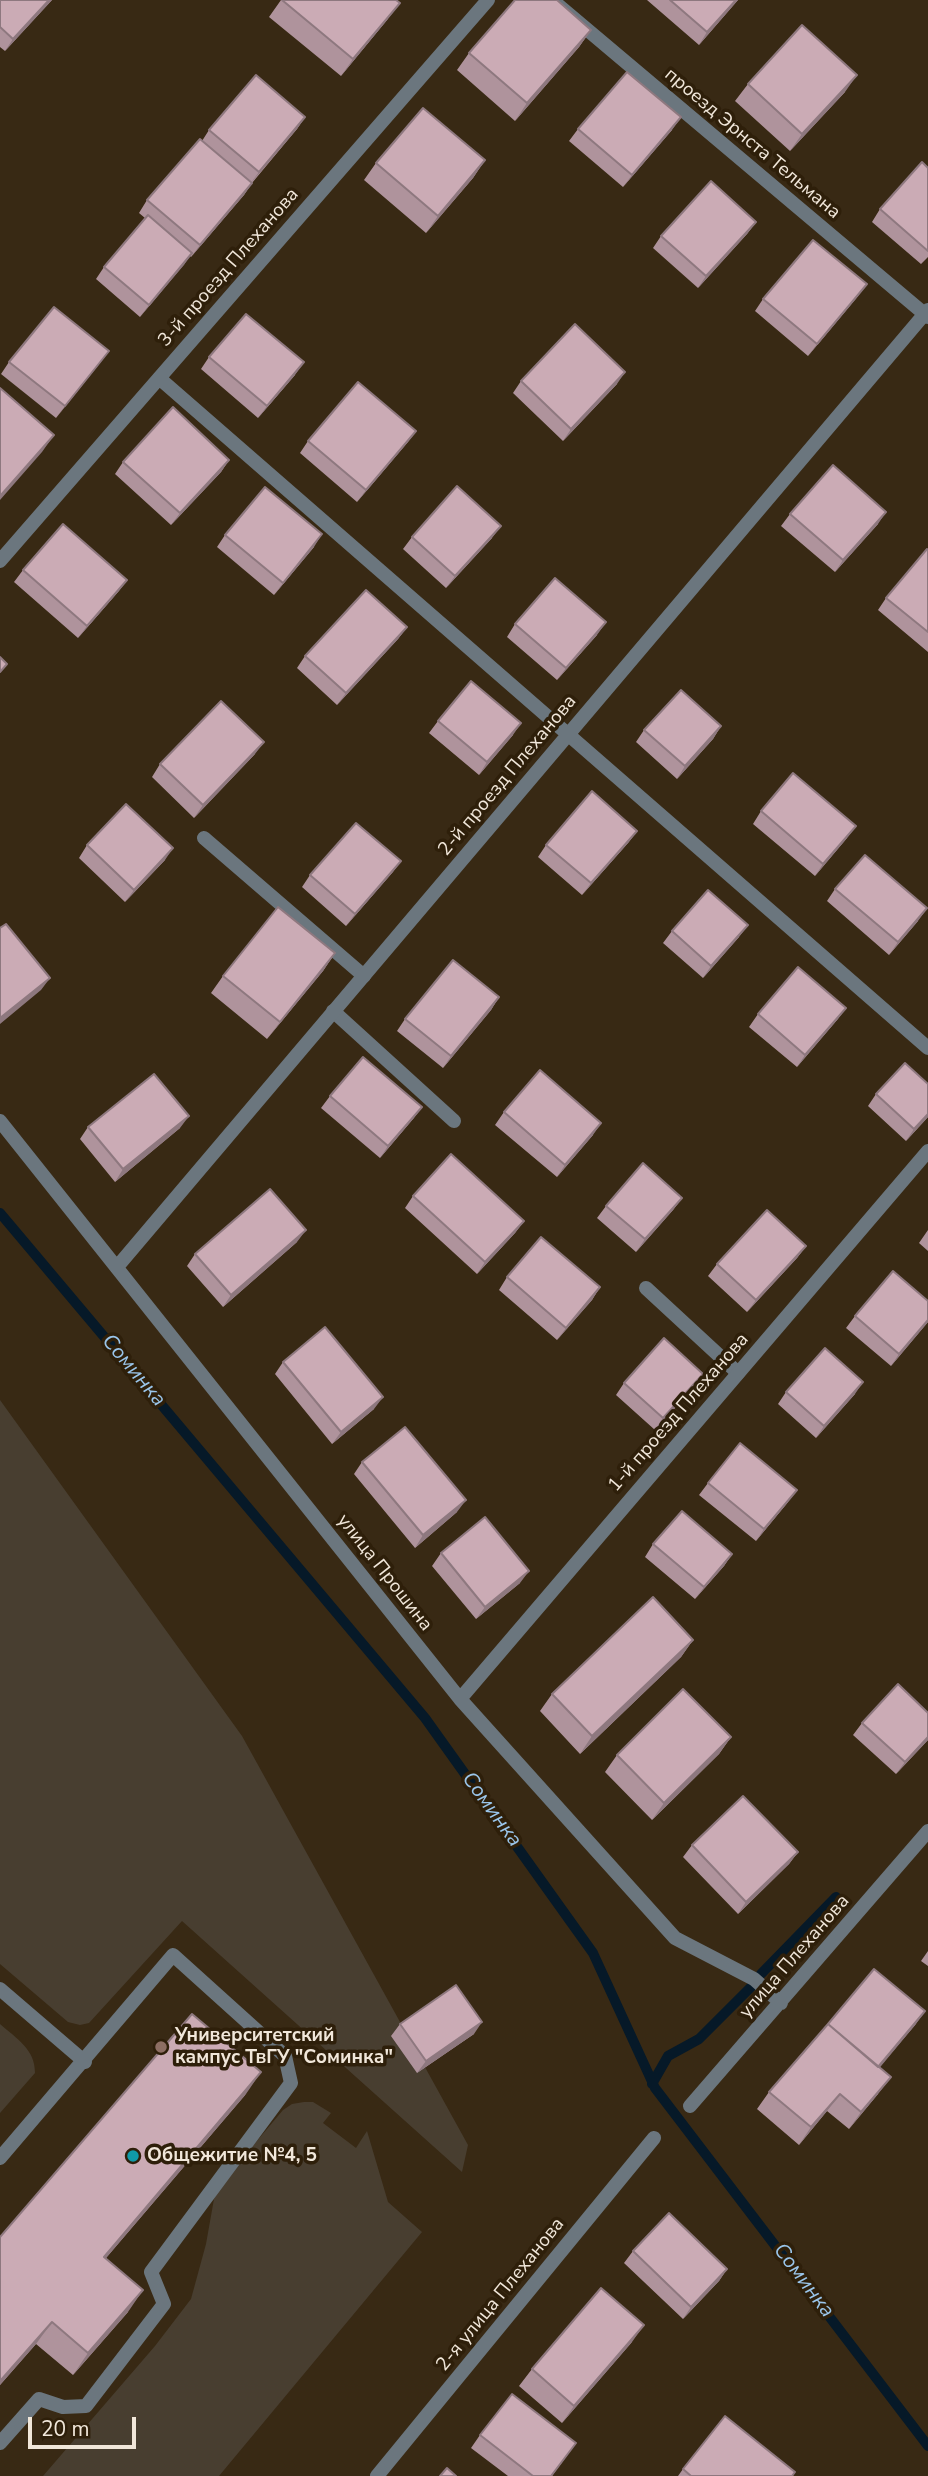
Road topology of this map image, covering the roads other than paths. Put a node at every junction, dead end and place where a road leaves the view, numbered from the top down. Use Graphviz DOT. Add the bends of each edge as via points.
graph roads {
  1 [pos="488,0"];
  2 [pos="552,0"];
  3 [pos="927,314"];
  4 [pos="159,378"];
  5 [pos="0,561"];
  6 [pos="568,734"];
  7 [pos="204,838"];
  8 [pos="363,976"];
  9 [pos="333,1011"];
  10 [pos="928,1048"];
  11 [pos="0,1121"];
  12 [pos="454,1121"];
  13 [pos="928,1151"];
  14 [pos="117,1267"];
  15 [pos="646,1288"];
  16 [pos="738,1373"];
  17 [pos="460,1699"];
  18 [pos="928,1832"];
  19 [pos="0,1989"];
  20 [pos="781,2003"];
  21 [pos="85,2062"];
  22 [pos="690,2106"];
  23 [pos="654,2138"];
  24 [pos="0,2158"];
  25 [pos="0,2443"];
  26 [pos="377,2476"];
  1 -- 4 [label="street, 3-й проезд Плеханова"];
  2 -- 3 [label="street, проезд Эрнста Тельмана"];
  3 -- 6 [label="street, 2-й проезд Плеханова"];
  4 -- 5 [label="street, 3-й проезд Плеханова"];
  4 -- 6 [label="street"];
  6 -- 8 [label="street, 2-й проезд Плеханова"];
  6 -- 10 [label="street"];
  7 -- 8 [label="street"];
  8 -- 9 [label="street, 2-й проезд Плеханова"];
  9 -- 12 [label="street"];
  9 -- 14 [label="street, 2-й проезд Плеханова"];
  11 -- 14 [label="street, улица Прошина"];
  13 -- 16 [label="street, 1-й проезд Плеханова"];
  14 -- 17 [label="street, улица Прошина"];
  15 -- 16 [label="street"];
  16 -- 17 [label="street, 1-й проезд Плеханова"];
  17 -- 20 [label="street, улица Прошина" via="675,1938 754,1979"];
  18 -- 20 [label="street, улица Плеханова"];
  19 -- 21 [label="street"];
  20 -- 22 [label="street, улица Плеханова"];
  21 -- 24 [label="street"];
  21 -- 25 [label="street" via="173,1955 285,2056 290,2083 151,2272 164,2304 86,2406 63,2407 39,2399"];
  23 -- 26 [label="street, 2-я улица Плеханова"];
}
